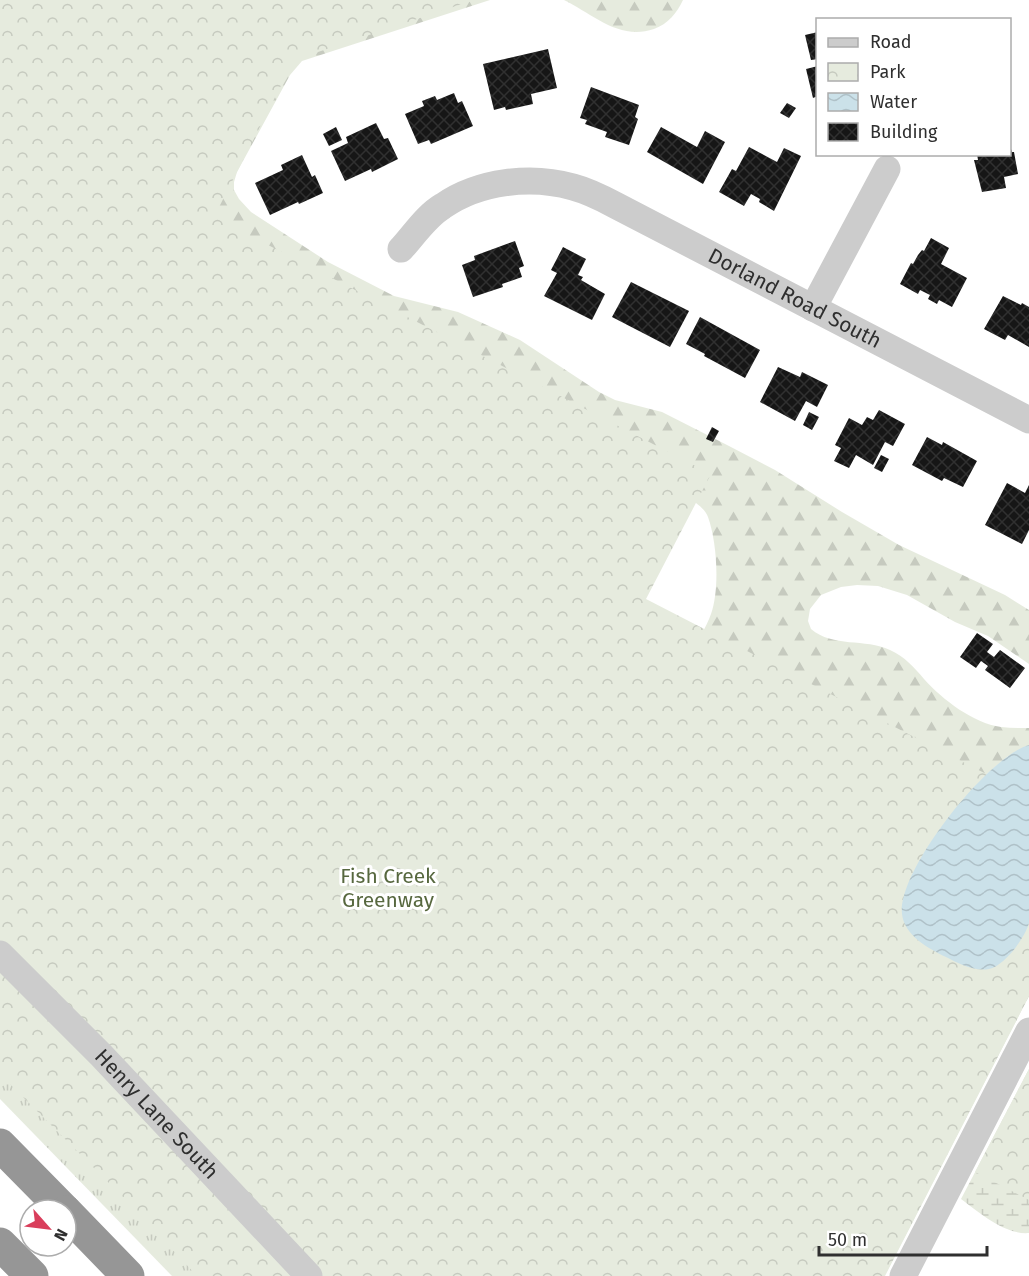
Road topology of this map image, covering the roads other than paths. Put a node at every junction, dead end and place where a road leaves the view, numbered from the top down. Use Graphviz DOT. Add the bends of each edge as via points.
graph roads {
  1 [pos="886,169"];
  2 [pos="401,249"];
  3 [pos="813,308"];
  4 [pos="1029,420"];
  5 [pos="0,954"];
  6 [pos="1029,1031"];
  7 [pos="0,1145"];
  8 [pos="52,1198"];
  9 [pos="78,1224"];
  10 [pos="0,1244"];
  11 [pos="32,1276"];
  12 [pos="128,1276"];
  13 [pos="309,1276"];
  14 [pos="903,1276"];
  1 -- 3 [label="street"];
  2 -- 3 [label="street, Dorland Road South" via="437,210 458,197 505,183 556,183 608,201"];
  3 -- 4 [label="street, Dorland Road South"];
  5 -- 13 [label="street, Henry Lane South"];
  6 -- 14 [label="street"];
  7 -- 8 [label="highway"];
  9 -- 12 [label="highway"];
  10 -- 11 [label="highway"];
}
